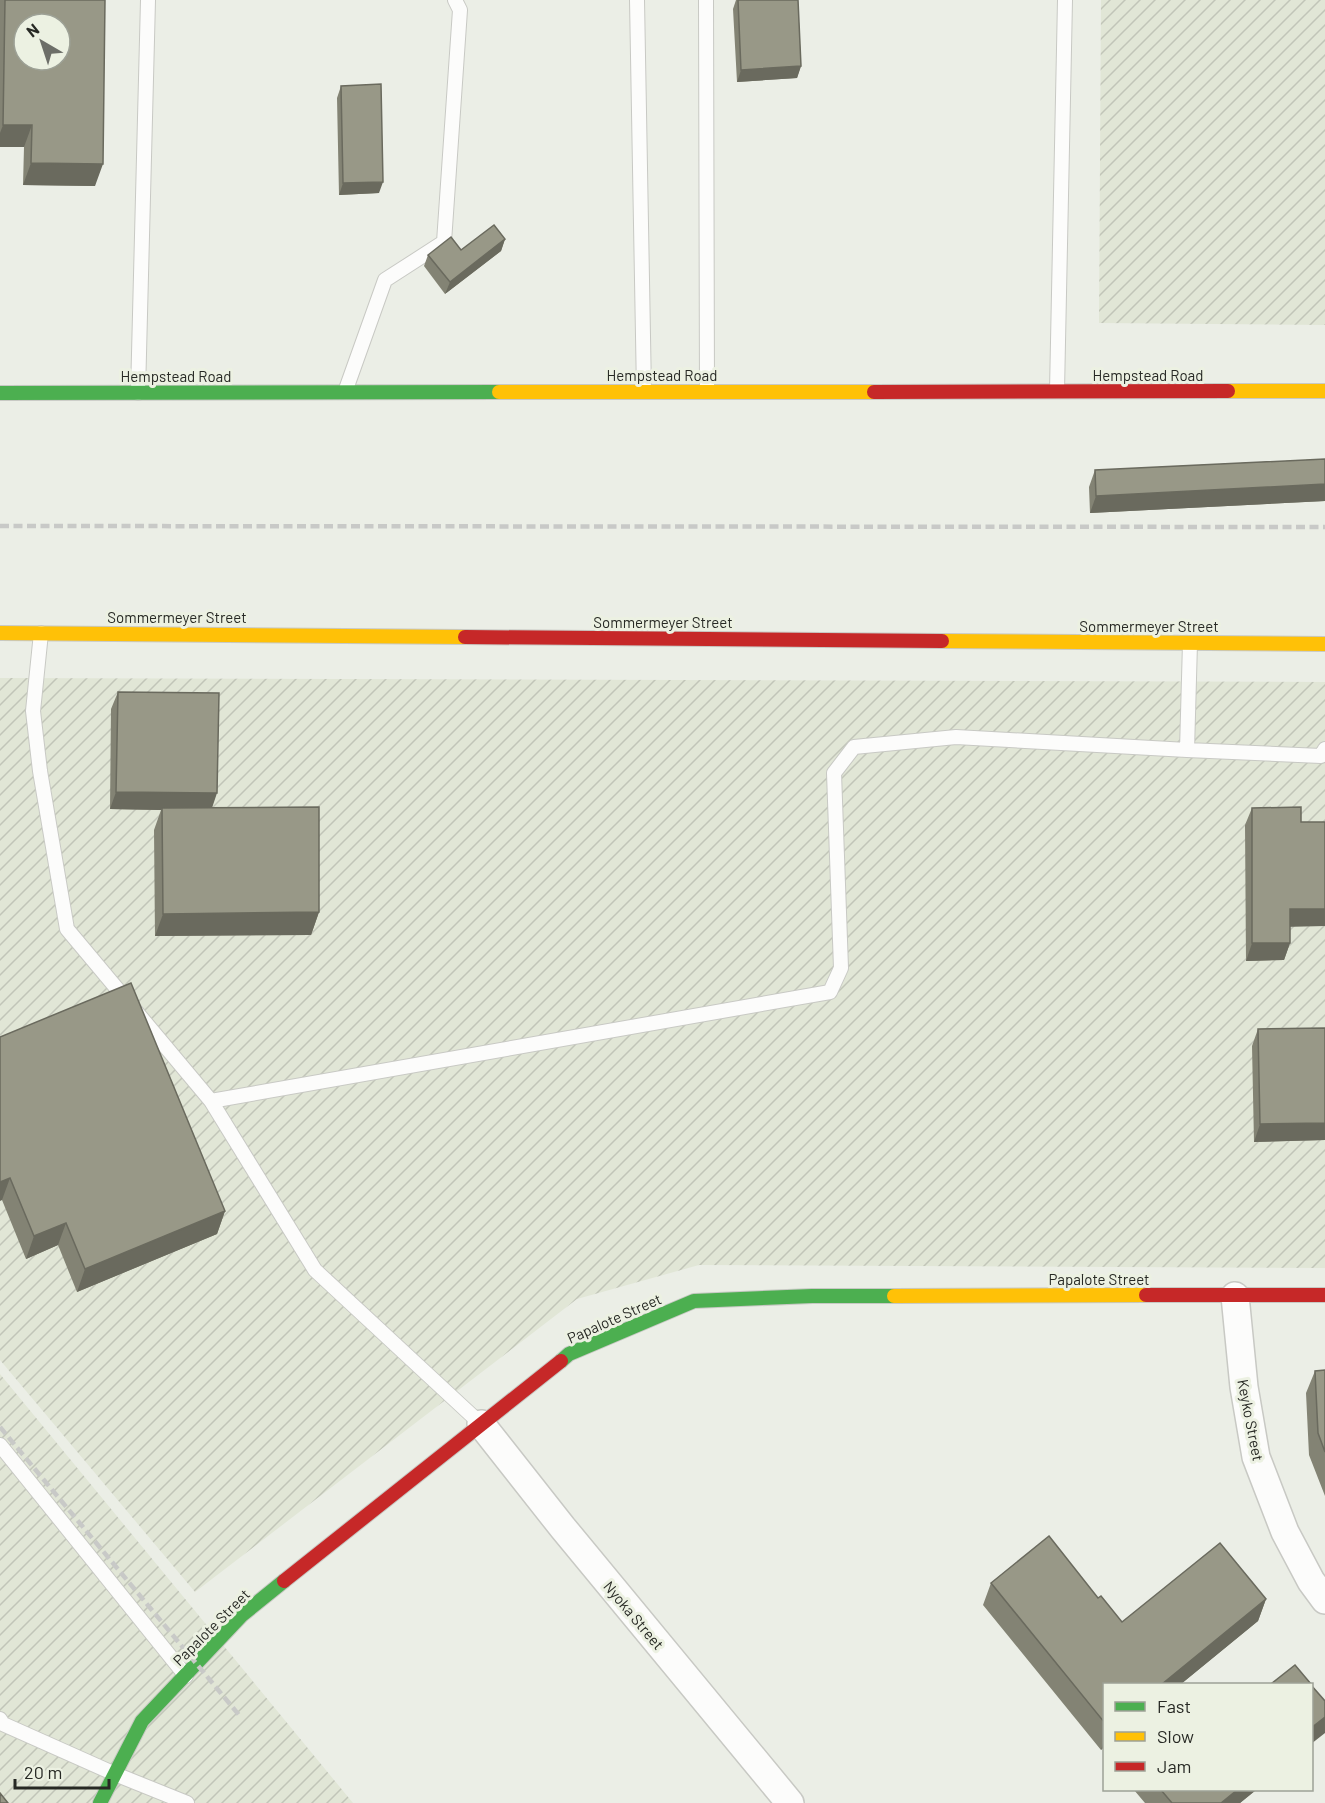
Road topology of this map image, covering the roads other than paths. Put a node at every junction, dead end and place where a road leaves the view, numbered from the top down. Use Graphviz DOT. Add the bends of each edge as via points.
graph roads {
  1 [pos="148,0"];
  2 [pos="455,0"];
  3 [pos="637,0"];
  4 [pos="706,0"];
  5 [pos="1065,0"];
  6 [pos="1057,391"];
  7 [pos="1325,391"];
  8 [pos="345,392"];
  9 [pos="644,392"];
  10 [pos="707,392"];
  11 [pos="0,393"];
  12 [pos="138,393"];
  13 [pos="0,633"];
  14 [pos="41,633"];
  15 [pos="1190,642"];
  16 [pos="1325,644"];
  17 [pos="1325,749"];
  18 [pos="1187,750"];
  19 [pos="211,1101"];
  20 [pos="1325,1295"];
  21 [pos="1235,1296"];
  22 [pos="481,1424"];
  23 [pos="0,1446"];
  24 [pos="1325,1600"];
  25 [pos="186,1676"];
  26 [pos="0,1719"];
  27 [pos="115,1774"];
  28 [pos="100,1803"];
  29 [pos="187,1803"];
  30 [pos="790,1803"];
  1 -- 12 [label="lane"];
  2 -- 8 [label="lane" via="460,10 444,242 385,280"];
  3 -- 9 [label="lane"];
  4 -- 10 [label="lane"];
  5 -- 6 [label="lane"];
  6 -- 7 [label="street, Hempstead Road"];
  6 -- 10 [label="street, Hempstead Road"];
  8 -- 9 [label="street, Hempstead Road"];
  8 -- 12 [label="street, Hempstead Road"];
  9 -- 10 [label="street, Hempstead Road"];
  11 -- 12 [label="street, Hempstead Road"];
  13 -- 14 [label="street, Sommermeyer Street"];
  14 -- 15 [label="street, Sommermeyer Street"];
  14 -- 19 [label="lane" via="33,711 67,929"];
  15 -- 16 [label="street, Sommermeyer Street"];
  15 -- 18 [label="lane"];
  17 -- 18 [label="lane" via="1321,756"];
  18 -- 19 [label="lane" via="956,737 854,747 834,773 841,968 830,992"];
  19 -- 22 [label="lane" via="315,1270"];
  20 -- 21 [label="street, Papalote Street"];
  21 -- 22 [label="street, Papalote Street" via="812,1296 694,1301 570,1354"];
  21 -- 24 [label="street, Keyko Street" via="1256,1457 1285,1532"];
  22 -- 25 [label="street, Papalote Street" via="242,1616"];
  22 -- 30 [label="street, Nyoka Street"];
  23 -- 25 [label="lane"];
  25 -- 27 [label="street, Papalote Street" via="142,1721"];
  26 -- 27 [label="lane" via="3,1724"];
  27 -- 28 [label="street, Papalote Street"];
  27 -- 29 [label="lane"];
}
